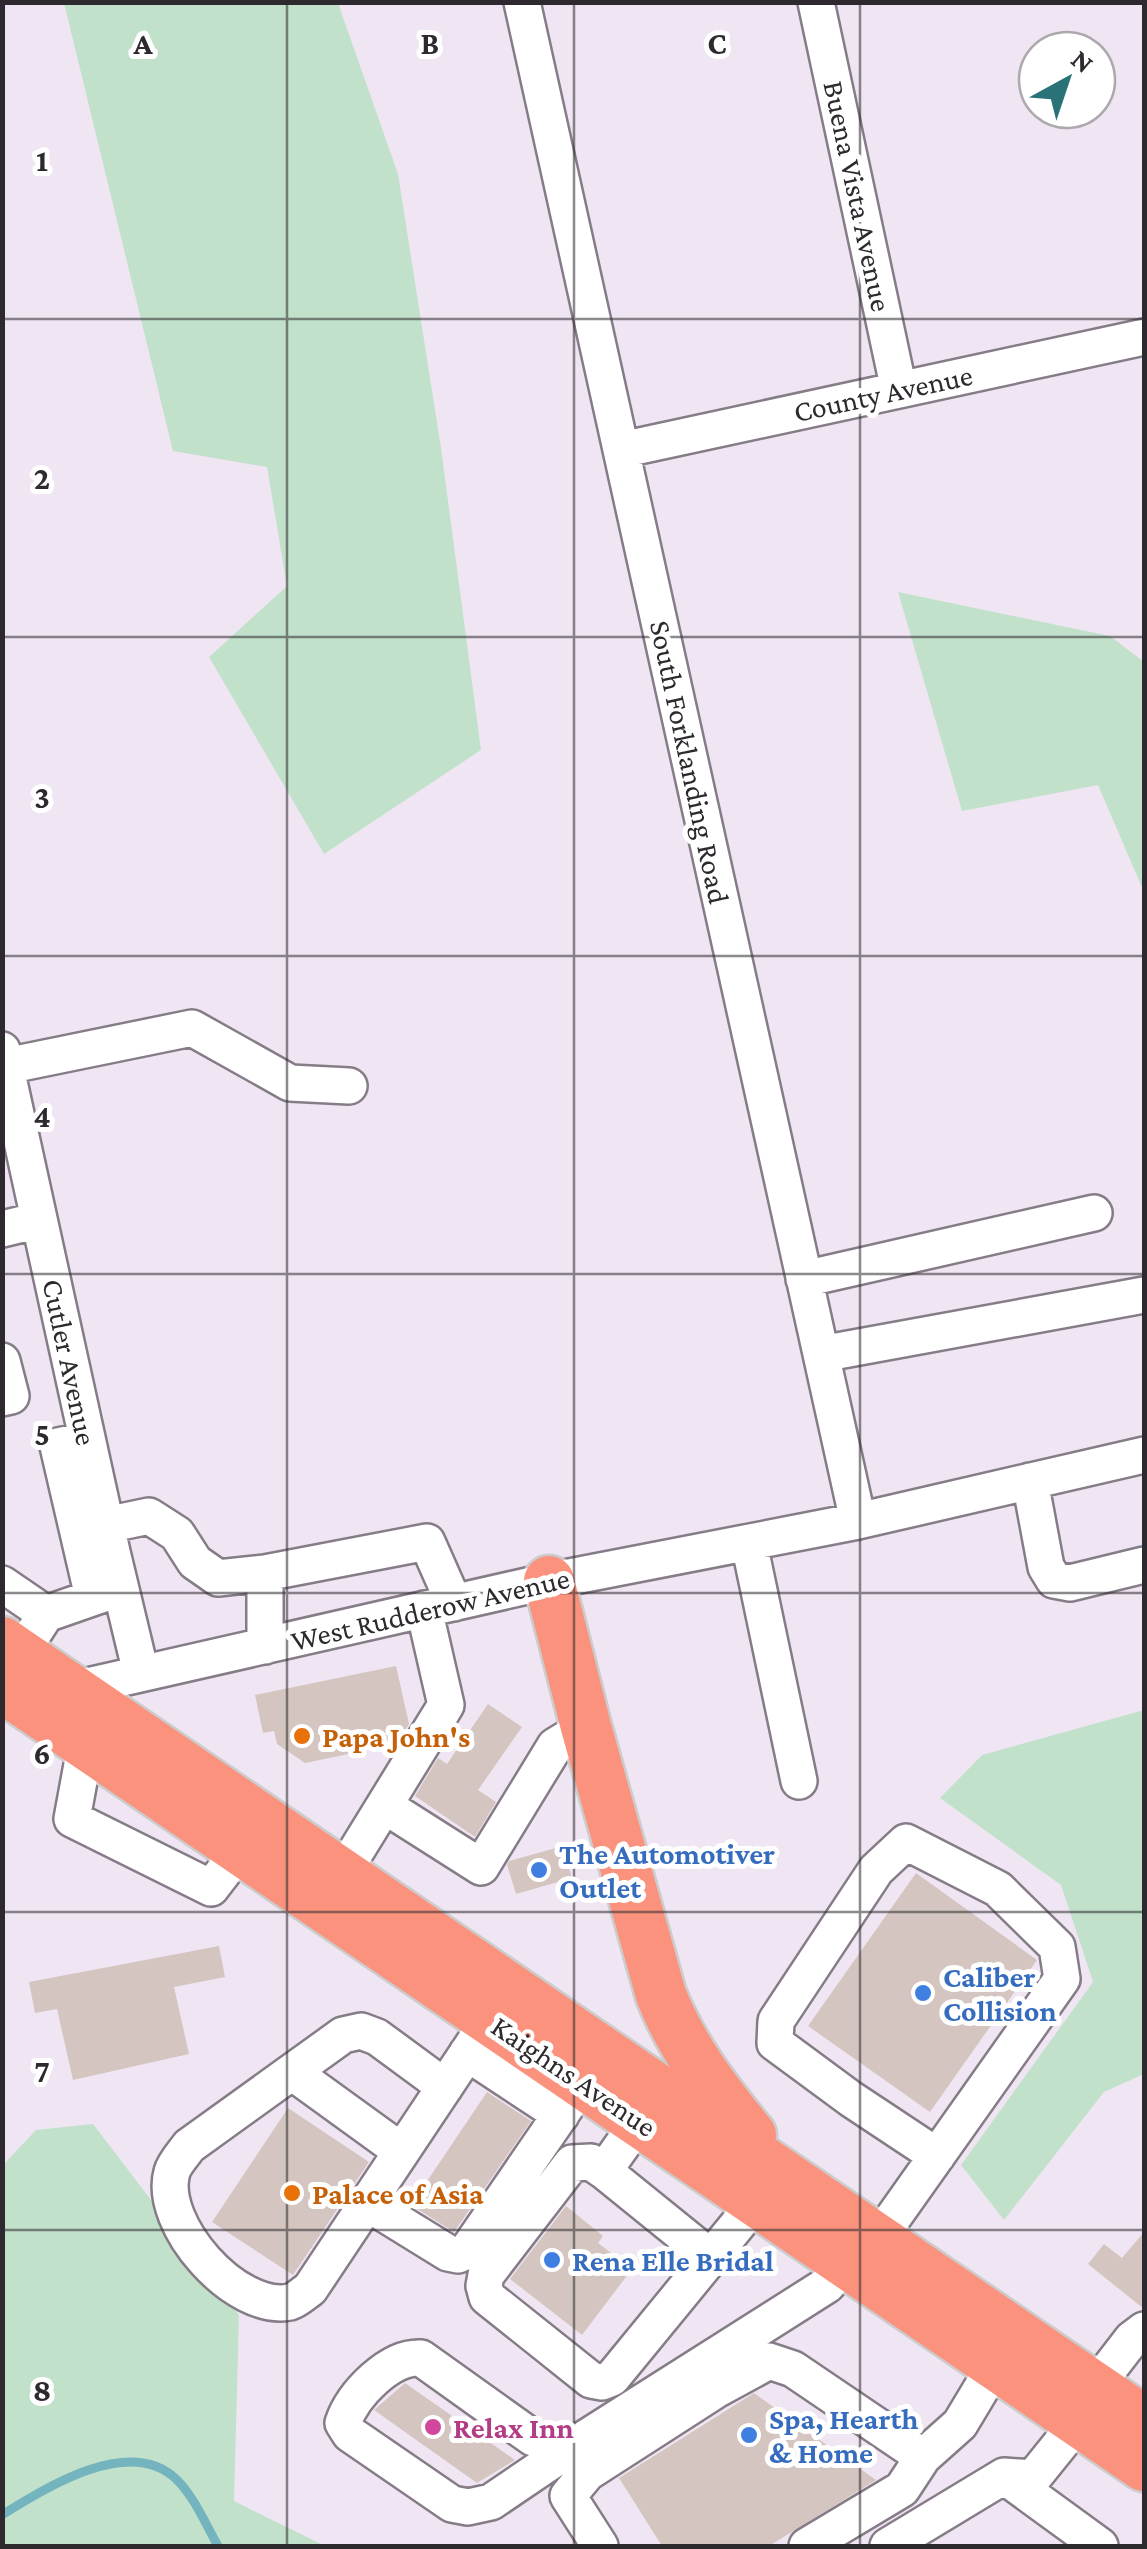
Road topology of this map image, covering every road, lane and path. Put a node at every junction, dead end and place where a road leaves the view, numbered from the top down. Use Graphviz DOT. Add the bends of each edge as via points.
graph roads {
  1 [pos="522,2"];
  2 [pos="816,2"];
  3 [pos="1144,337"];
  4 [pos="899,390"];
  5 [pos="621,450"];
  6 [pos="4,1058"];
  7 [pos="349,1086"];
  8 [pos="1094,1214"];
  9 [pos="40,1220"];
  10 [pos="2,1229"];
  11 [pos="804,1278"];
  12 [pos="1144,1295"];
  13 [pos="821,1354"];
  14 [pos="2,1361"];
  15 [pos="2,1398"];
  16 [pos="87,1440"];
  17 [pos="1144,1455"];
  18 [pos="1030,1481"];
  19 [pos="858,1521"];
  20 [pos="106,1525"];
  21 [pos="749,1542"];
  22 [pos="1144,1565"];
  23 [pos="265,1573"];
  24 [pos="549,1581"];
  25 [pos="2,1584"];
  26 [pos="107,1592"];
  27 [pos="439,1606"];
  28 [pos="265,1646"];
  29 [pos="16,1667"];
  30 [pos="142,1673"];
  31 [pos="72,1690"];
  32 [pos="586,1727"];
  33 [pos="86,1743"];
  34 [pos="799,1781"];
  35 [pos="385,1806"];
  36 [pos="241,1849"];
  37 [pos="342,1874"];
  38 [pos="479,2036"];
  39 [pos="292,2072"];
  40 [pos="445,2087"];
  41 [pos="572,2099"];
  42 [pos="640,2120"];
  43 [pos="402,2152"];
  44 [pos="937,2156"];
  45 [pos="604,2171"];
  46 [pos="769,2187"];
  47 [pos="367,2203"];
  48 [pos="862,2251"];
  49 [pos="710,2256"];
  50 [pos="1144,2330"];
  51 [pos="996,2364"];
  52 [pos="1087,2404"];
  53 [pos="1144,2421"];
  54 [pos="581,2441"];
  55 [pos="923,2456"];
  56 [pos="1144,2466"];
  57 [pos="1004,2476"];
  58 [pos="600,2546"];
  59 [pos="807,2546"];
  60 [pos="888,2546"];
  61 [pos="1100,2546"];
  1 -- 5 [label="street, South Forklanding Road"];
  2 -- 4 [label="street, Buena Vista Avenue"];
  3 -- 4 [label="street, County Avenue"];
  4 -- 5 [label="street, County Avenue"];
  5 -- 11 [label="street, South Forklanding Road"];
  6 -- 7 [label="street" via="192,1028 290,1084"];
  6 -- 9 [label="street, Cutler Avenue"];
  8 -- 11 [label="street"];
  9 -- 10 [label="street"];
  9 -- 16 [label="street, Cutler Avenue"];
  11 -- 13 [label="street, South Forklanding Road"];
  12 -- 13 [label="street"];
  13 -- 19 [label="street, South Forklanding Road"];
  14 -- 15 [label="street" via="11,1396"];
  16 -- 20 [label="street, Cutler Avenue"];
  16 -- 26 [label="street" via="58,1446"];
  17 -- 18 [label="street, West Rudderow Avenue"];
  18 -- 19 [label="street, West Rudderow Avenue"];
  18 -- 22 [label="street" via="1054,1580 1070,1584"];
  19 -- 21 [label="street, West Rudderow Avenue"];
  20 -- 23 [label="street" via="148,1516 178,1534 195,1562 218,1578"];
  20 -- 26 [label="street, Cutler Avenue"];
  21 -- 24 [label="street, West Rudderow Avenue"];
  21 -- 34 [label="street"];
  23 -- 27 [label="street" via="426,1542"];
  23 -- 28 [label="street"];
  24 -- 27 [label="street, West Rudderow Avenue"];
  24 -- 32 [label="highway"];
  25 -- 29 [label="street"];
  26 -- 29 [label="street"];
  26 -- 30 [label="street, Cutler Avenue"];
  27 -- 28 [label="street, West Rudderow Avenue"];
  27 -- 35 [label="street" via="446,1706"];
  28 -- 30 [label="street, West Rudderow Avenue"];
  29 -- 31 [label="highway, Kaighns Avenue"];
  29 -- 33 [label="highway, Kaighns Avenue"];
  30 -- 31 [label="street, West Rudderow Avenue"];
  31 -- 37 [label="highway, Kaighns Avenue"];
  32 -- 35 [label="street" via="555,1746 481,1867"];
  32 -- 46 [label="highway" via="671,2020"];
  33 -- 36 [label="highway, Kaighns Avenue"];
  33 -- 36 [label="street" via="72,1818 211,1888"];
  35 -- 37 [label="street"];
  36 -- 38 [label="highway, Kaighns Avenue"];
  37 -- 46 [label="highway, Kaighns Avenue"];
  38 -- 40 [label="street"];
  38 -- 41 [label="highway, Kaighns Avenue"];
  39 -- 40 [label="street" via="344,2035 362,2031"];
  39 -- 43 [label="street"];
  39 -- 47 [label="street" via="189,2146 172,2172 173,2202 186,2237 208,2266 238,2288 263,2300 292,2302 310,2289"];
  40 -- 43 [label="street"];
  41 -- 42 [label="highway, Kaighns Avenue"];
  41 -- 47 [label="street" via="468,2250 448,2253"];
  42 -- 45 [label="street"];
  42 -- 46 [label="highway, Kaighns Avenue"];
  43 -- 47 [label="street"];
  44 -- 44 [label="street" via="1062,1979 1058,1947 998,1889 906,1842 876,1870 776,2021 775,2044"];
  44 -- 48 [label="street"];
  45 -- 49 [label="street"];
  45 -- 49 [label="street" via="591,2162 572,2163 486,2275 487,2298 602,2382"];
  46 -- 48 [label="highway, Kaighns Avenue"];
  46 -- 49 [label="street"];
  48 -- 51 [label="highway, Kaighns Avenue"];
  48 -- 52 [label="highway, Kaighns Avenue"];
  48 -- 54 [label="street" via="827,2284"];
  50 -- 52 [label="street"];
  51 -- 52 [label="highway, Kaighns Avenue"];
  51 -- 55 [label="street" via="960,2424"];
  52 -- 53 [label="highway, Kaighns Avenue"];
  52 -- 56 [label="highway, Kaighns Avenue"];
  52 -- 57 [label="street" via="1033,2478"];
  54 -- 54 [label="street" via="532,2438 421,2358 392,2362 343,2422 350,2434 452,2504 468,2507 491,2502"];
  55 -- 58 [label="street" via="793,2369 769,2361 587,2473 568,2496"];
  55 -- 59 [label="street" via="902,2489"];
  57 -- 60 [label="street"];
  57 -- 61 [label="street"];
}
